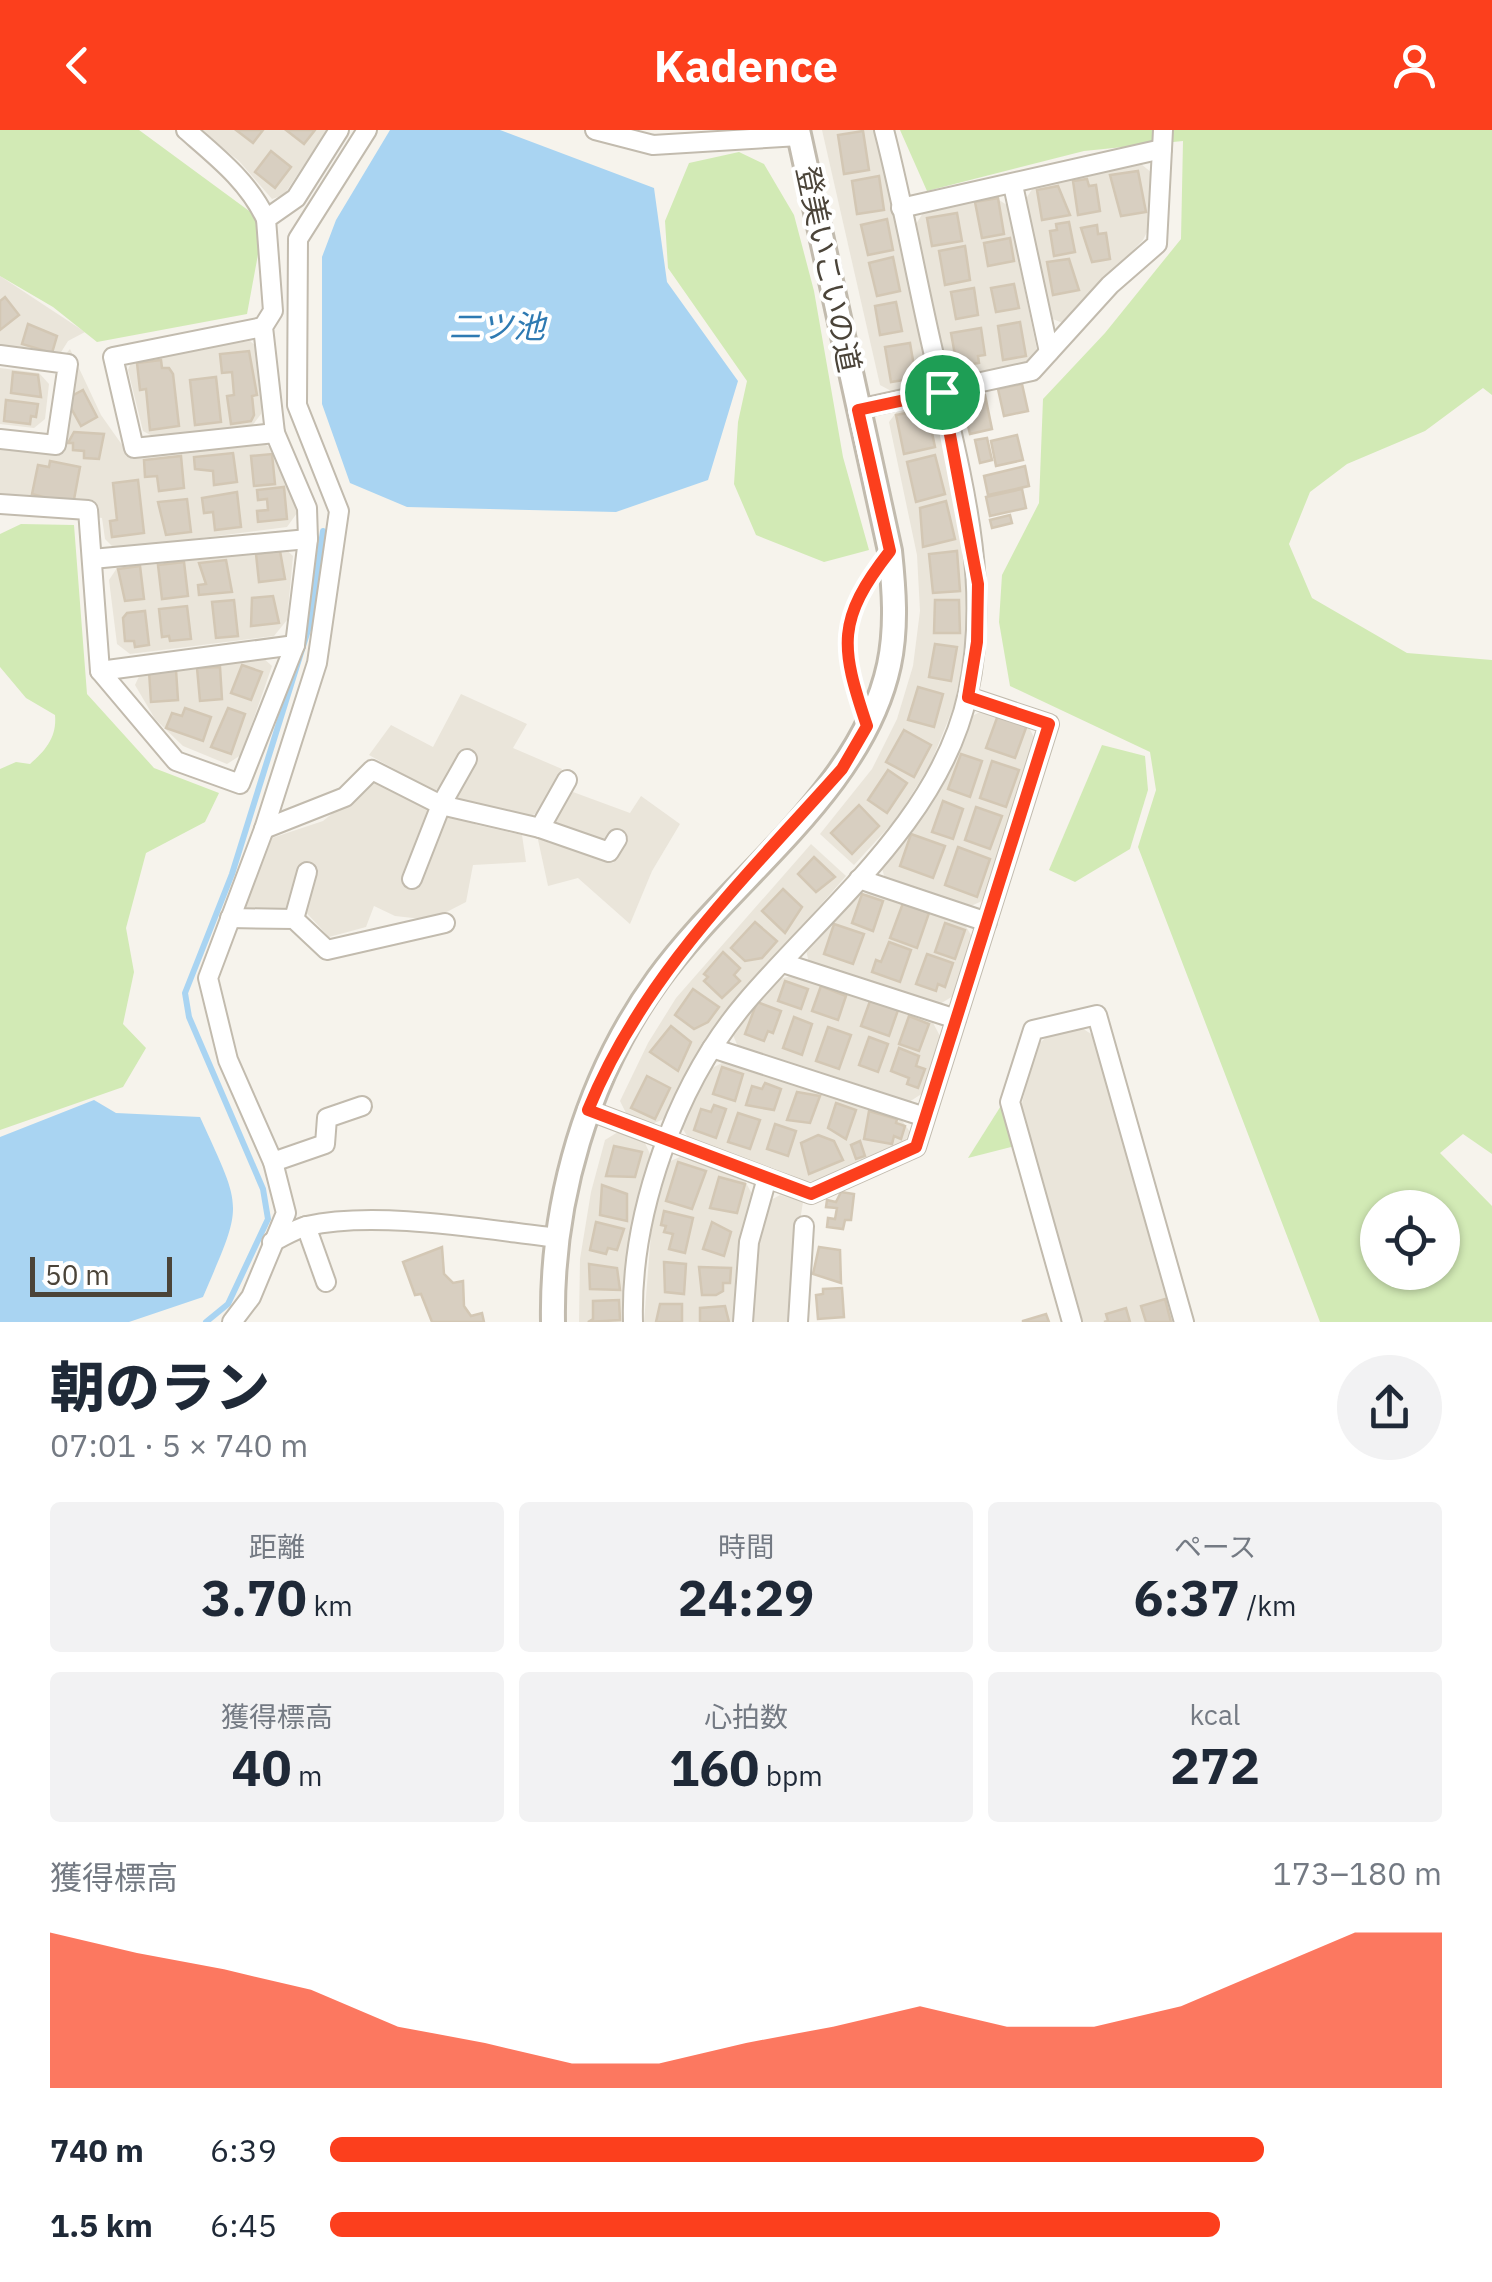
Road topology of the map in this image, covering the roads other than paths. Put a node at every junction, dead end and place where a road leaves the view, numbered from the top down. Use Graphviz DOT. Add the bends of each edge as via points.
graph roads {
  1 [pos="186,130"];
  2 [pos="339,130"];
  3 [pos="367,130"];
  4 [pos="595,130"];
  5 [pos="884,130"];
  6 [pos="1163,130"];
  7 [pos="798,133"];
  8 [pos="616,134"];
  9 [pos="721,136"];
  10 [pos="1162,150"];
  11 [pos="1012,184"];
  12 [pos="901,208"];
  13 [pos="266,218"];
  14 [pos="264,327"];
  15 [pos="1050,352"];
  16 [pos="0,355"];
  17 [pos="942,392"];
  18 [pos="858,410"];
  19 [pos="275,433"];
  20 [pos="0,438"];
  21 [pos="0,504"];
  22 [pos="308,539"];
  23 [pos="890,551"];
  24 [pos="92,559"];
  25 [pos="295,645"];
  26 [pos="100,671"];
  27 [pos="968,697"];
  28 [pos="867,726"];
  29 [pos="467,759"];
  30 [pos="567,780"];
  31 [pos="441,805"];
  32 [pos="264,828"];
  33 [pos="540,828"];
  34 [pos="617,840"];
  35 [pos="307,872"];
  36 [pos="412,879"];
  37 [pos="859,880"];
  38 [pos="230,918"];
  39 [pos="294,919"];
  40 [pos="445,922"];
  41 [pos="987,922"];
  42 [pos="782,963"];
  43 [pos="956,1019"];
  44 [pos="712,1048"];
  45 [pos="362,1106"];
  46 [pos="588,1110"];
  47 [pos="925,1117"];
  48 [pos="666,1141"];
  49 [pos="273,1162"];
  50 [pos="767,1178"];
  51 [pos="306,1226"];
  52 [pos="804,1226"];
  53 [pos="558,1238"];
  54 [pos="272,1242"];
  55 [pos="326,1282"];
  56 [pos="232,1322"];
  57 [pos="553,1322"];
  58 [pos="633,1322"];
  59 [pos="743,1322"];
  60 [pos="798,1322"];
  61 [pos="1072,1322"];
  62 [pos="1184,1322"];
  1 -- 13 [label="street" via="235,173"];
  2 -- 13 [label="street" via="296,198"];
  3 -- 32 [label="street" via="298,240 297,405 339,511 316,663"];
  4 -- 8 [label="street"];
  5 -- 12 [label="street"];
  6 -- 10 [label="street"];
  7 -- 9 [label="street"];
  7 -- 18 [label="street, 登美いこいの道"];
  8 -- 9 [label="street" via="653,145"];
  10 -- 11 [label="street"];
  10 -- 15 [label="street" via="1157,244"];
  11 -- 12 [label="street"];
  11 -- 15 [label="street"];
  12 -- 17 [label="street"];
  13 -- 14 [label="street" via="273,312"];
  14 -- 19 [label="street"];
  14 -- 19 [label="street" via="114,357 134,448"];
  15 -- 17 [label="street" via="1032,371"];
  16 -- 20 [label="street" via="68,364 56,445"];
  17 -- 18 [label="street"];
  17 -- 27 [label="street" via="978,584"];
  18 -- 23 [label="street, 登美いこいの道"];
  19 -- 22 [label="street" via="307,508"];
  21 -- 24 [label="street" via="88,510"];
  22 -- 24 [label="street"];
  22 -- 25 [label="street"];
  23 -- 28 [label="street, 登美いこいの道" via="892,641"];
  23 -- 28 [label="lane" via="865,584 846,644 846,666"];
  24 -- 26 [label="street"];
  25 -- 26 [label="street"];
  25 -- 26 [label="street" via="240,784 176,761"];
  27 -- 37 [label="street" via="922,798"];
  27 -- 41 [label="street" via="1049,724"];
  28 -- 46 [label="street, 登美いこいの道" via="842,769 656,982"];
  29 -- 31 [label="street"];
  30 -- 33 [label="street"];
  31 -- 32 [label="street" via="372,770 345,797"];
  31 -- 33 [label="street"];
  31 -- 36 [label="street"];
  32 -- 38 [label="street"];
  33 -- 34 [label="street" via="610,852"];
  35 -- 39 [label="street"];
  37 -- 41 [label="street"];
  37 -- 42 [label="street"];
  38 -- 39 [label="street"];
  38 -- 49 [label="street" via="208,978 228,1060"];
  39 -- 40 [label="street" via="327,950"];
  41 -- 43 [label="street"];
  42 -- 43 [label="street"];
  42 -- 44 [label="street"];
  43 -- 47 [label="street"];
  44 -- 47 [label="street"];
  44 -- 48 [label="street"];
  45 -- 49 [label="street" via="327,1118 325,1144"];
  46 -- 48 [label="street"];
  46 -- 53 [label="street, 登美いこいの道"];
  47 -- 50 [label="street" via="916,1147 811,1194"];
  48 -- 50 [label="street"];
  48 -- 58 [label="street" via="632,1274"];
  49 -- 54 [label="street" via="286,1214"];
  50 -- 59 [label="street" via="749,1242"];
  51 -- 53 [label="street" via="397,1223"];
  51 -- 54 [label="street"];
  51 -- 55 [label="street"];
  52 -- 60 [label="street"];
  53 -- 57 [label="street, 登美いこいの道"];
  54 -- 56 [label="street" via="251,1297"];
  61 -- 62 [label="street" via="1010,1102 1033,1030 1097,1015"];
}
